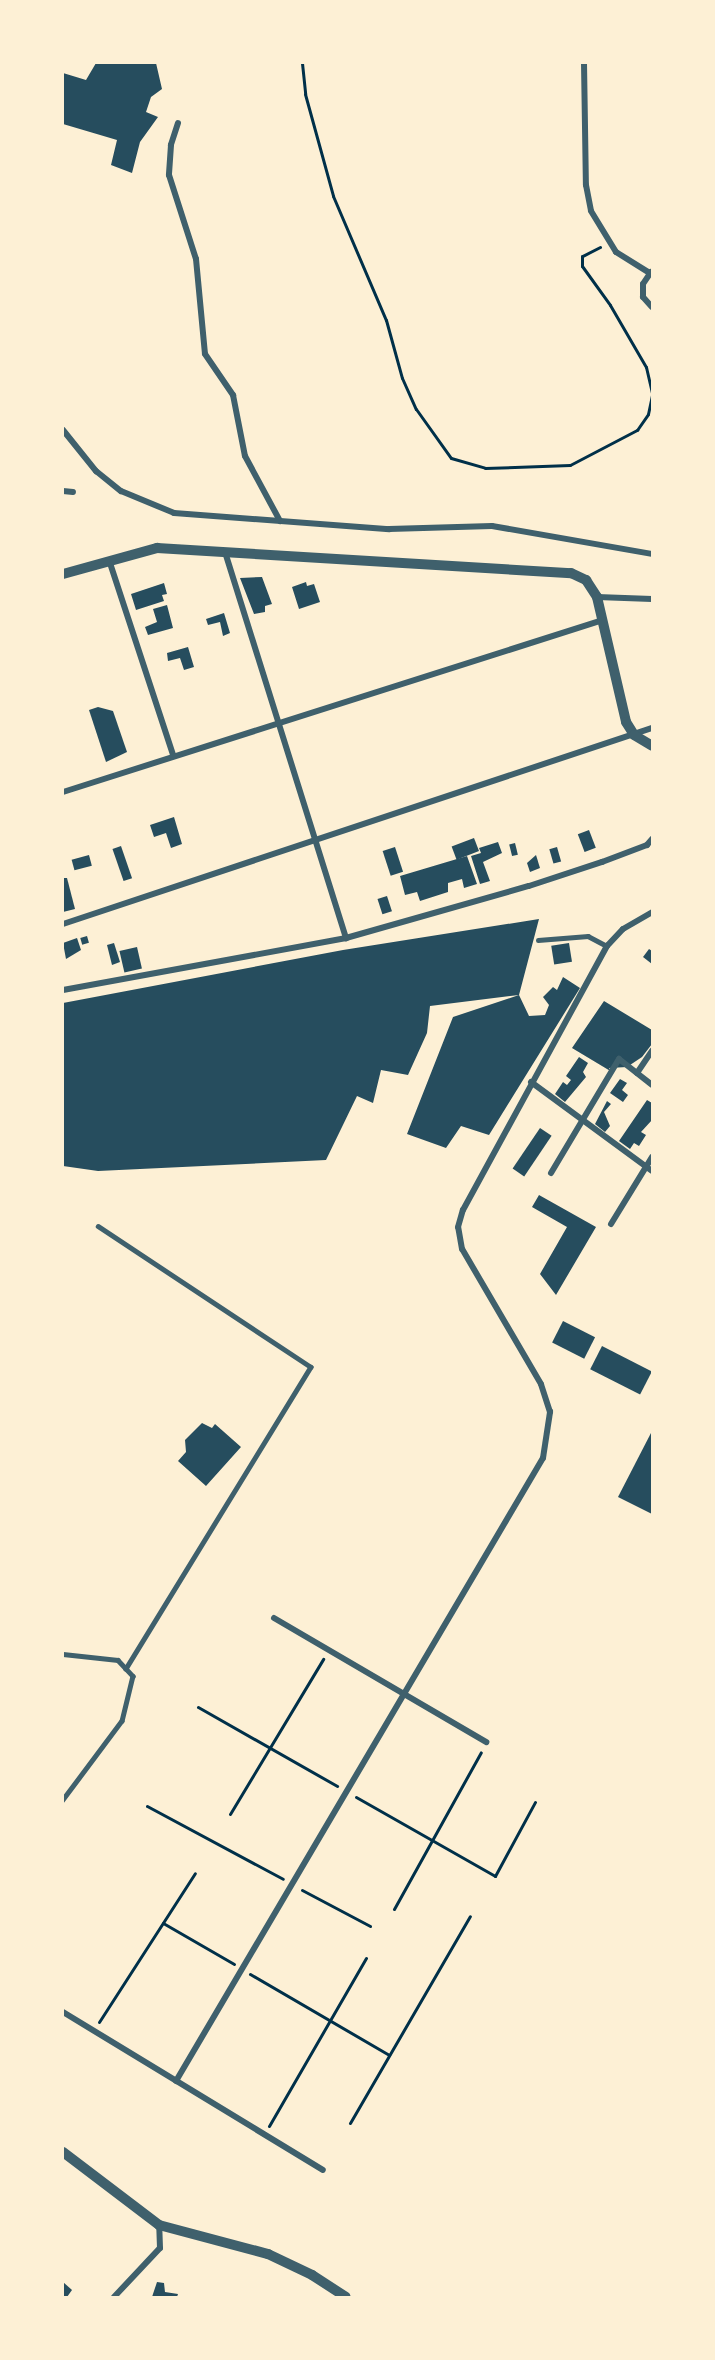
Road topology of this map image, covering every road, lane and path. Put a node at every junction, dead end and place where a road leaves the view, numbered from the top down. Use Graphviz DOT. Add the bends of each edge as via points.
graph roads {
  1 [pos="302,63"];
  2 [pos="584,63"];
  3 [pos="178,123"];
  4 [pos="609,242"];
  5 [pos="650,273"];
  6 [pos="652,307"];
  7 [pos="652,395"];
  8 [pos="63,430"];
  9 [pos="63,492"];
  10 [pos="74,492"];
  11 [pos="280,521"];
  12 [pos="225,552"];
  13 [pos="652,554"];
  14 [pos="108,560"];
  15 [pos="63,574"];
  16 [pos="597,597"];
  17 [pos="652,598"];
  18 [pos="603,620"];
  19 [pos="280,722"];
  20 [pos="652,728"];
  21 [pos="634,735"];
  22 [pos="652,747"];
  23 [pos="173,755"];
  24 [pos="63,792"];
  25 [pos="652,839"];
  26 [pos="316,842"];
  27 [pos="652,912"];
  28 [pos="63,924"];
  29 [pos="346,938"];
  30 [pos="538,940"];
  31 [pos="607,946"];
  32 [pos="63,990"];
  33 [pos="652,1051"];
  34 [pos="637,1073"];
  35 [pos="531,1082"];
  36 [pos="652,1085"];
  37 [pos="583,1119"];
  38 [pos="652,1157"];
  39 [pos="649,1169"];
  40 [pos="551,1173"];
  41 [pos="611,1224"];
  42 [pos="98,1226"];
  43 [pos="274,1618"];
  44 [pos="329,1650"];
  45 [pos="63,1654"];
  46 [pos="126,1669"];
  47 [pos="403,1694"];
  48 [pos="486,1742"];
  49 [pos="63,1800"];
  50 [pos="535,1802"];
  51 [pos="147,1806"];
  52 [pos="230,1814"];
  53 [pos="195,1873"];
  54 [pos="495,1876"];
  55 [pos="292,1884"];
  56 [pos="394,1909"];
  57 [pos="470,1916"];
  58 [pos="163,1923"];
  59 [pos="370,1926"];
  60 [pos="366,1958"];
  61 [pos="242,1969"];
  62 [pos="63,2013"];
  63 [pos="330,2020"];
  64 [pos="93,2031"];
  65 [pos="389,2055"];
  66 [pos="176,2081"];
  67 [pos="350,2123"];
  68 [pos="265,2134"];
  69 [pos="63,2152"];
  70 [pos="323,2169"];
  71 [pos="159,2225"];
  72 [pos="114,2297"];
  73 [pos="346,2297"];
  1 -- 7 [label="path" via="305,94 336,204 386,320 411,398 452,458 484,468 570,465 637,430 648,414"];
  2 -- 4 [label="street" via="586,185 591,211"];
  3 -- 11 [label="street" via="171,144 169,175 196,259 205,354 233,395 245,456"];
  4 -- 5 [label="street" via="632,264"];
  4 -- 7 [label="path" via="582,256 582,266 610,305 645,367"];
  5 -- 6 [label="street" via="643,284 643,297"];
  8 -- 11 [label="street" via="96,471 121,491 150,506 174,513"];
  9 -- 10 [label="street"];
  11 -- 13 [label="street" via="388,530 492,526"];
  12 -- 14 [label="street" via="157,548"];
  12 -- 16 [label="street" via="571,573 586,580"];
  12 -- 19 [label="street"];
  14 -- 15 [label="street"];
  14 -- 23 [label="street"];
  16 -- 17 [label="street"];
  16 -- 18 [label="street"];
  18 -- 19 [label="street"];
  18 -- 21 [label="street" via="626,723"];
  19 -- 23 [label="street"];
  19 -- 26 [label="street"];
  20 -- 21 [label="street"];
  21 -- 22 [label="street"];
  21 -- 26 [label="street"];
  23 -- 24 [label="street"];
  25 -- 29 [label="street" via="602,862 529,886"];
  26 -- 28 [label="street"];
  26 -- 29 [label="street"];
  27 -- 31 [label="street" via="622,929"];
  29 -- 32 [label="street"];
  30 -- 31 [label="lane" via="588,936"];
  31 -- 35 [label="street"];
  33 -- 34 [label="street"];
  34 -- 36 [label="street"];
  34 -- 37 [label="street" via="619,1059"];
  35 -- 37 [label="street"];
  35 -- 47 [label="street" via="463,1210 458,1227 462,1250 541,1384 550,1412 549,1436 543,1458"];
  37 -- 39 [label="street"];
  37 -- 40 [label="street"];
  38 -- 39 [label="street"];
  39 -- 41 [label="street"];
  42 -- 46 [label="lane" via="311,1367"];
  43 -- 44 [label="street"];
  44 -- 47 [label="street"];
  44 -- 52 [label="path"];
  45 -- 46 [label="lane" via="118,1660"];
  46 -- 49 [label="lane" via="133,1677 122,1721"];
  47 -- 48 [label="street"];
  47 -- 55 [label="street"];
  48 -- 56 [label="path"];
  50 -- 54 [label="path"];
  51 -- 55 [label="path"];
  53 -- 58 [label="path"];
  55 -- 59 [label="path"];
  55 -- 61 [label="street"];
  57 -- 65 [label="path"];
  58 -- 61 [label="path"];
  58 -- 64 [label="path"];
  60 -- 63 [label="path"];
  61 -- 63 [label="path"];
  61 -- 66 [label="street"];
  62 -- 64 [label="street"];
  63 -- 65 [label="path"];
  63 -- 68 [label="path"];
  64 -- 66 [label="street"];
  65 -- 67 [label="path"];
  66 -- 68 [label="street"];
  68 -- 70 [label="street"];
  69 -- 71 [label="street"];
  71 -- 72 [label="street" via="160,2248"];
  71 -- 73 [label="street" via="268,2254"];
}
